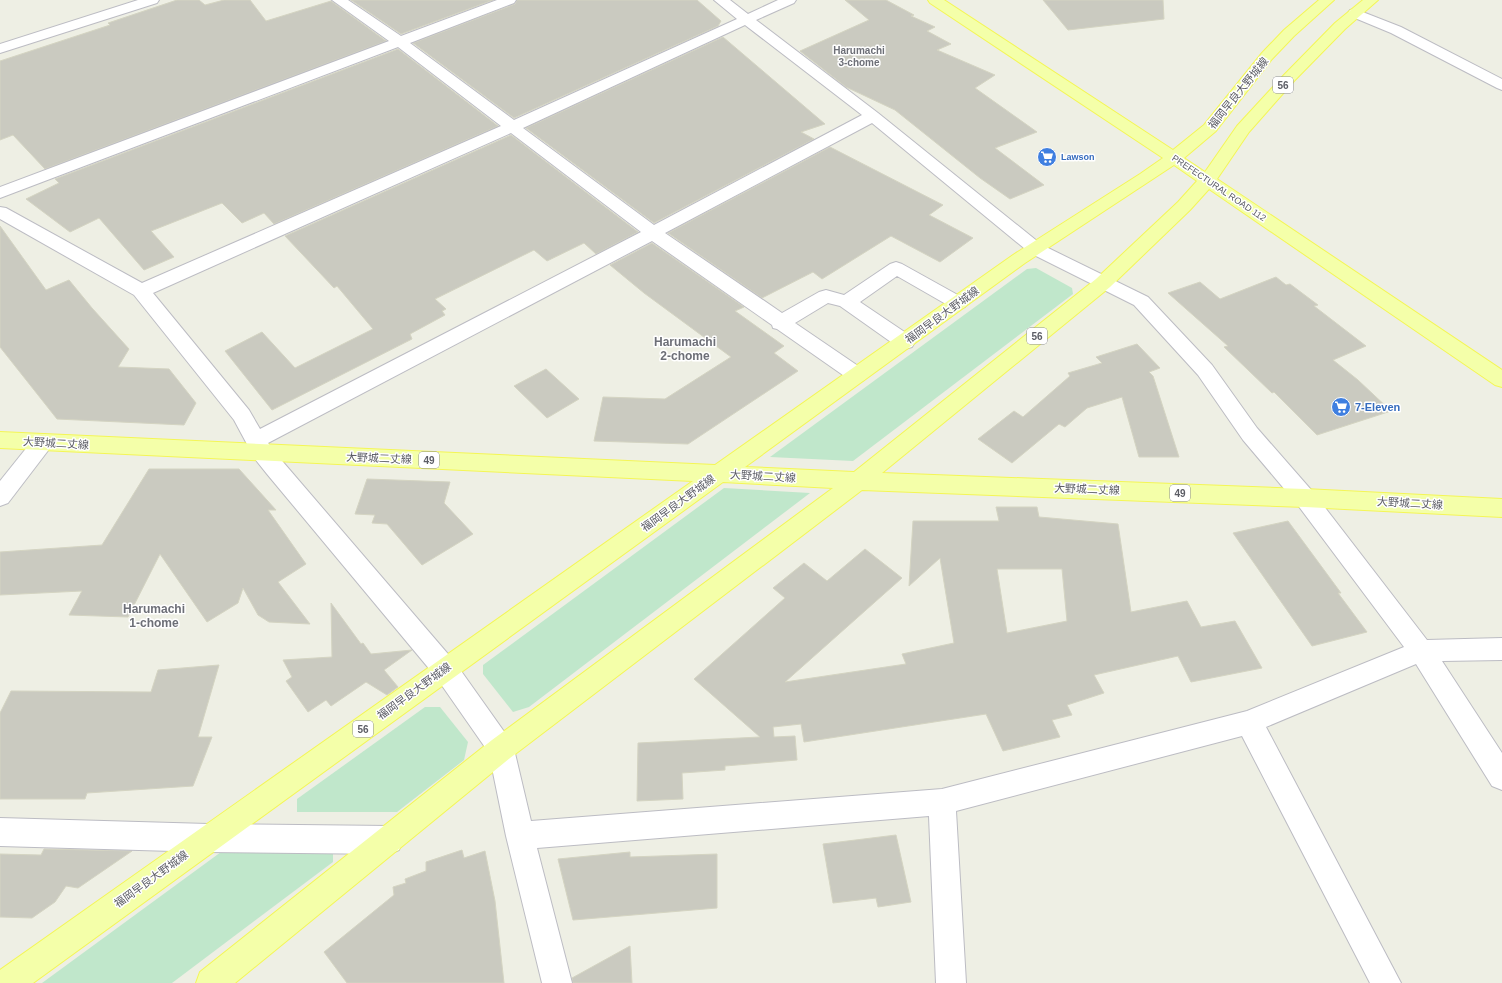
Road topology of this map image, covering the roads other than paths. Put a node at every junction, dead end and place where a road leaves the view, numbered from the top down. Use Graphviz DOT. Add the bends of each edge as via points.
graph roads {
  1 [pos="152,0"];
  2 [pos="339,0"];
  3 [pos="509,0"];
  4 [pos="721,0"];
  5 [pos="789,0"];
  6 [pos="935,0"];
  7 [pos="1327,0"];
  8 [pos="1371,0"];
  9 [pos="1355,13"];
  10 [pos="748,19"];
  11 [pos="400,42"];
  12 [pos="0,49"];
  13 [pos="1502,85"];
  14 [pos="873,116"];
  15 [pos="512,127"];
  16 [pos="1174,158"];
  17 [pos="1207,180"];
  18 [pos="0,193"];
  19 [pos="0,212"];
  20 [pos="653,233"];
  21 [pos="1036,249"];
  22 [pos="1103,283"];
  23 [pos="141,291"];
  24 [pos="847,302"];
  25 [pos="958,303"];
  26 [pos="780,323"];
  27 [pos="905,342"];
  28 [pos="857,375"];
  29 [pos="1502,380"];
  30 [pos="0,440"];
  31 [pos="43,442"];
  32 [pos="260,446"];
  33 [pos="718,474"];
  34 [pos="858,481"];
  35 [pos="0,497"];
  36 [pos="1305,498"];
  37 [pos="1502,508"];
  38 [pos="1502,649"];
  39 [pos="1421,651"];
  40 [pos="445,669"];
  41 [pos="1249,722"];
  42 [pos="501,749"];
  43 [pos="1502,777"];
  44 [pos="942,802"];
  45 [pos="0,832"];
  46 [pos="520,836"];
  47 [pos="208,838"];
  48 [pos="389,840"];
  49 [pos="7,983"];
  50 [pos="211,983"];
  51 [pos="557,983"];
  52 [pos="951,983"];
  53 [pos="1386,983"];
  1 -- 12 [label="street"];
  2 -- 11 [label="street"];
  3 -- 11 [label="street"];
  4 -- 10 [label="street"];
  5 -- 10 [label="street"];
  6 -- 16 [label="main road, PREFECTURAL ROAD 112"];
  7 -- 16 [label="main road, 福岡早良大野城線 / 56" via="1289,32 1210,128"];
  8 -- 9 [label="main road, 56"];
  9 -- 13 [label="street" via="1396,30"];
  9 -- 17 [label="main road, 56" via="1289,78 1243,129"];
  10 -- 14 [label="street"];
  10 -- 15 [label="street"];
  11 -- 15 [label="street"];
  11 -- 18 [label="street"];
  14 -- 20 [label="street"];
  14 -- 21 [label="street"];
  15 -- 20 [label="street"];
  15 -- 23 [label="street"];
  16 -- 17 [label="main road, PREFECTURAL ROAD 112"];
  16 -- 21 [label="main road, 福岡早良大野城線 / 56"];
  17 -- 22 [label="main road, 56" via="1184,206"];
  17 -- 29 [label="main road, PREFECTURAL ROAD 112"];
  19 -- 23 [label="street"];
  20 -- 26 [label="street"];
  20 -- 32 [label="street"];
  21 -- 22 [label="street"];
  21 -- 25 [label="main road, 福岡早良大野城線 / 56"];
  22 -- 34 [label="main road, 56"];
  22 -- 36 [label="street" via="1141,301 1206,370 1250,434"];
  23 -- 32 [label="street" via="242,416"];
  24 -- 25 [label="street" via="896,268"];
  24 -- 26 [label="street" via="826,296"];
  24 -- 27 [label="street"];
  25 -- 27 [label="main road, 福岡早良大野城線 / 56"];
  26 -- 28 [label="street"];
  27 -- 28 [label="main road, 福岡早良大野城線 / 56"];
  28 -- 33 [label="main road, 福岡早良大野城線 / 56"];
  30 -- 31 [label="main road, 大野城二丈線 / 49"];
  31 -- 32 [label="main road, 大野城二丈線 / 49"];
  31 -- 35 [label="street"];
  32 -- 33 [label="main road, 大野城二丈線 / 49"];
  32 -- 40 [label="street"];
  33 -- 34 [label="main road, 大野城二丈線 / 49"];
  33 -- 40 [label="main road, 福岡早良大野城線 / 56"];
  34 -- 36 [label="main road, 大野城二丈線 / 49"];
  34 -- 42 [label="main road, 56"];
  36 -- 37 [label="main road, 大野城二丈線 / 49"];
  36 -- 39 [label="street"];
  38 -- 39 [label="street"];
  39 -- 41 [label="street"];
  39 -- 43 [label="street"];
  40 -- 42 [label="street"];
  40 -- 47 [label="main road, 福岡早良大野城線 / 56"];
  41 -- 44 [label="street"];
  41 -- 53 [label="street"];
  42 -- 46 [label="street"];
  42 -- 48 [label="main road, 56"];
  44 -- 46 [label="street"];
  44 -- 52 [label="street"];
  45 -- 47 [label="street"];
  46 -- 51 [label="street"];
  47 -- 48 [label="street"];
  47 -- 49 [label="main road, 福岡早良大野城線 / 56"];
  48 -- 50 [label="main road, 56"];
}
